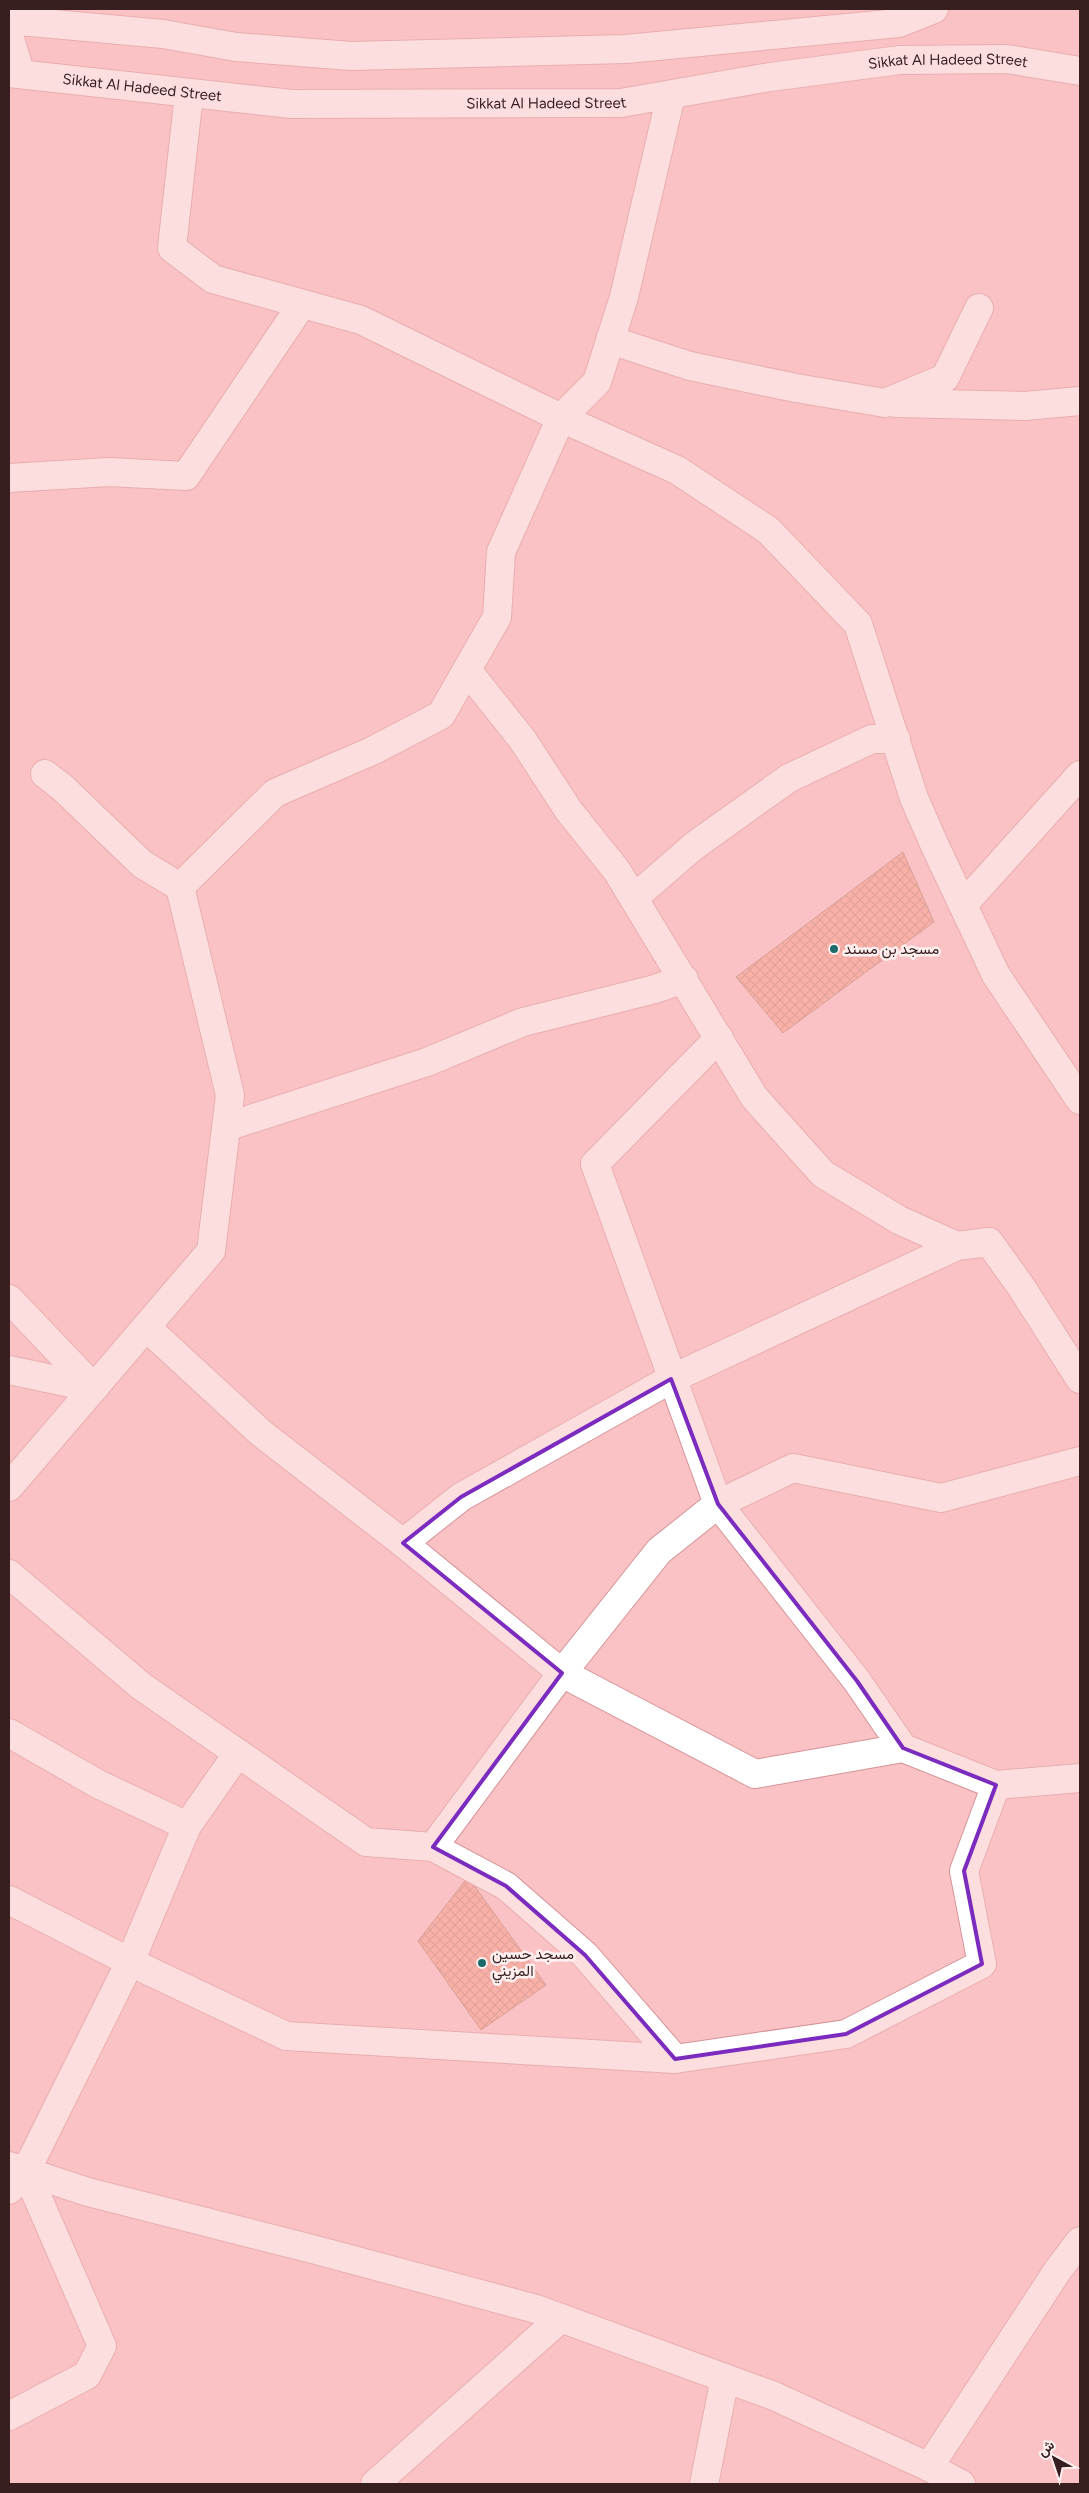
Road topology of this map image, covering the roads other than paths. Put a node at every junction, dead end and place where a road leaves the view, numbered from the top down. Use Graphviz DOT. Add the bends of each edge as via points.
graph roads {
  1 [pos="113,9"];
  2 [pos="934,9"];
  3 [pos="9,20"];
  4 [pos="163,34"];
  5 [pos="9,35"];
  6 [pos="14,72"];
  7 [pos="1080,72"];
  8 [pos="189,94"];
  9 [pos="671,95"];
  10 [pos="302,304"];
  11 [pos="979,308"];
  12 [pos="610,340"];
  13 [pos="1080,401"];
  14 [pos="885,403"];
  15 [pos="561,418"];
  16 [pos="9,478"];
  17 [pos="467,670"];
  18 [pos="896,739"];
  19 [pos="45,774"];
  20 [pos="1080,775"];
  21 [pos="180,887"];
  22 [pos="634,898"];
  23 [pos="963,906"];
  24 [pos="684,979"];
  25 [pos="718,1038"];
  26 [pos="1080,1100"];
  27 [pos="226,1127"];
  28 [pos="957,1246"];
  29 [pos="9,1299"];
  30 [pos="146,1327"];
  31 [pos="9,1370"];
  32 [pos="671,1379"];
  33 [pos="1080,1379"];
  34 [pos="94,1388"];
  35 [pos="1080,1461"];
  36 [pos="9,1487"];
  37 [pos="718,1504"];
  38 [pos="403,1543"];
  39 [pos="9,1574"];
  40 [pos="562,1673"];
  41 [pos="9,1733"];
  42 [pos="903,1748"];
  43 [pos="238,1753"];
  44 [pos="1080,1778"];
  45 [pos="996,1785"];
  46 [pos="187,1826"];
  47 [pos="433,1848"];
  48 [pos="9,1900"];
  49 [pos="130,1962"];
  50 [pos="676,2059"];
  51 [pos="14,2176"];
  52 [pos="1080,2241"];
  53 [pos="561,2318"];
  54 [pos="725,2378"];
  55 [pos="9,2416"];
  56 [pos="930,2467"];
  57 [pos="375,2484"];
  58 [pos="704,2484"];
  59 [pos="961,2484"];
  1 -- 4 [label="street"];
  2 -- 4 [label="street" via="899,23 626,49 350,56 236,47"];
  3 -- 4 [label="street"];
  5 -- 6 [label="street"];
  6 -- 8 [label="street, Sikkat Al Hadeed Street"];
  7 -- 9 [label="street, Sikkat Al Hadeed Street" via="1008,59 900,60 770,76"];
  8 -- 9 [label="street, Sikkat Al Hadeed Street" via="291,104 621,103"];
  8 -- 10 [label="street" via="172,248 213,279"];
  9 -- 12 [label="street" via="624,297"];
  10 -- 15 [label="street" via="361,320"];
  10 -- 16 [label="street" via="186,476 109,472"];
  11 -- 14 [label="street" via="945,378"];
  12 -- 14 [label="street" via="690,366"];
  12 -- 15 [label="street" via="597,382"];
  13 -- 14 [label="street" via="1024,406"];
  15 -- 17 [label="street" via="501,552 497,617"];
  15 -- 18 [label="street" via="677,470 768,530 858,624"];
  17 -- 21 [label="street" via="441,715 372,751 275,793"];
  17 -- 22 [label="street" via="522,738 569,811 617,871"];
  18 -- 22 [label="street" via="872,740 789,778 694,846"];
  18 -- 23 [label="street" via="914,798"];
  19 -- 21 [label="street" via="142,864"];
  20 -- 23 [label="street"];
  21 -- 27 [label="street" via="230,1095"];
  22 -- 24 [label="street"];
  23 -- 26 [label="street" via="996,975"];
  24 -- 25 [label="street"];
  24 -- 27 [label="street" via="655,990 523,1022 428,1062"];
  25 -- 28 [label="street" via="754,1098 823,1174 899,1220"];
  25 -- 32 [label="street" via="595,1164"];
  27 -- 30 [label="street" via="211,1251"];
  28 -- 32 [label="street"];
  28 -- 33 [label="street" via="989,1242"];
  29 -- 34 [label="street"];
  30 -- 34 [label="street"];
  30 -- 38 [label="street" via="261,1433"];
  31 -- 34 [label="street"];
  32 -- 37 [label="street"];
  32 -- 38 [label="street" via="461,1497"];
  34 -- 36 [label="street"];
  35 -- 37 [label="street" via="941,1498 793,1468"];
  37 -- 40 [label="street" via="659,1551"];
  37 -- 42 [label="street" via="857,1681"];
  38 -- 40 [label="street"];
  39 -- 43 [label="street" via="141,1686"];
  40 -- 42 [label="street" via="755,1774"];
  40 -- 47 [label="street"];
  41 -- 46 [label="street" via="98,1784"];
  42 -- 45 [label="street"];
  43 -- 46 [label="street"];
  43 -- 47 [label="street" via="366,1842"];
  44 -- 45 [label="street"];
  45 -- 50 [label="street" via="964,1871 982,1964 846,2034"];
  46 -- 49 [label="street"];
  47 -- 50 [label="street" via="506,1886 585,1955"];
  48 -- 49 [label="street"];
  49 -- 50 [label="street" via="286,2036"];
  49 -- 51 [label="street"];
  51 -- 53 [label="street" via="316,2250"];
  51 -- 55 [label="street" via="102,2346 87,2375"];
  52 -- 56 [label="street"];
  53 -- 54 [label="street"];
  53 -- 57 [label="street"];
  54 -- 56 [label="street" via="774,2396"];
  54 -- 58 [label="street"];
  56 -- 59 [label="street"];
}
